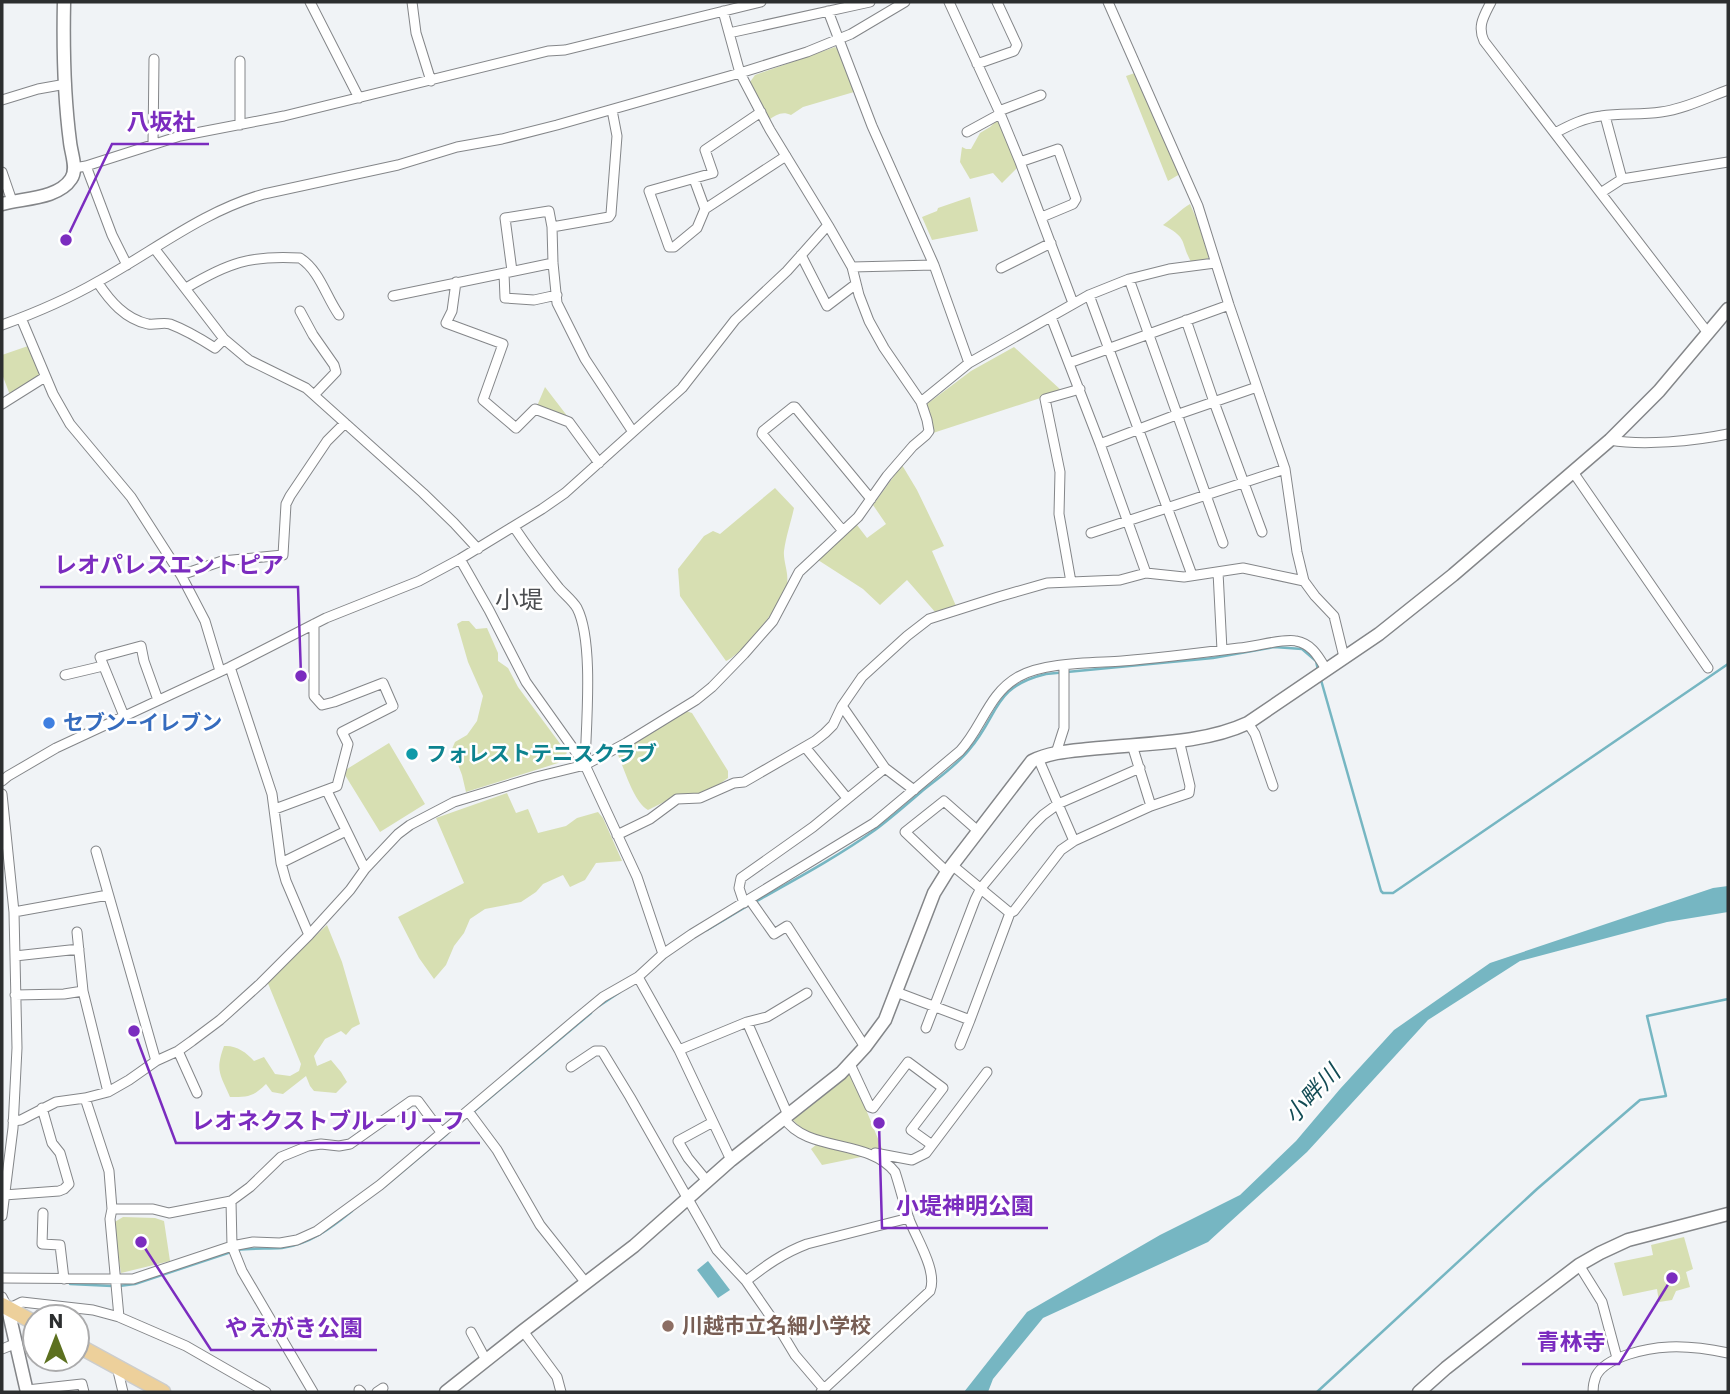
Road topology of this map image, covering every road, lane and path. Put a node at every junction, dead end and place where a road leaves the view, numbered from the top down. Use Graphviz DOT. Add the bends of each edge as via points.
graph roads {
  1 [pos="64,2"];
  2 [pos="310,2"];
  3 [pos="412,2"];
  4 [pos="761,2"];
  5 [pos="870,2"];
  6 [pos="905,2"];
  7 [pos="949,2"];
  8 [pos="997,2"];
  9 [pos="1108,2"];
  10 [pos="1491,2"];
  11 [pos="723,11"];
  12 [pos="828,11"];
  13 [pos="729,33"];
  14 [pos="838,39"];
  15 [pos="154,59"];
  16 [pos="240,61"];
  17 [pos="977,64"];
  18 [pos="740,73"];
  19 [pos="431,81"];
  20 [pos="66,84"];
  21 [pos="1728,90"];
  22 [pos="1041,95"];
  23 [pos="359,98"];
  24 [pos="2,100"];
  25 [pos="612,110"];
  26 [pos="761,112"];
  27 [pos="999,112"];
  28 [pos="1605,116"];
  29 [pos="240,125"];
  30 [pos="967,132"];
  31 [pos="1555,133"];
  32 [pos="153,144"];
  33 [pos="786,156"];
  34 [pos="1020,162"];
  35 [pos="1728,162"];
  36 [pos="80,167"];
  37 [pos="2,172"];
  38 [pos="694,179"];
  39 [pos="1622,179"];
  40 [pos="1602,192"];
  41 [pos="7,203"];
  42 [pos="705,209"];
  43 [pos="1041,217"];
  44 [pos="828,225"];
  45 [pos="552,228"];
  46 [pos="1051,243"];
  47 [pos="155,248"];
  48 [pos="801,256"];
  49 [pos="1215,262"];
  50 [pos="553,263"];
  51 [pos="127,265"];
  52 [pos="934,265"];
  53 [pos="852,267"];
  54 [pos="1001,268"];
  55 [pos="508,272"];
  56 [pos="1129,279"];
  57 [pos="98,282"];
  58 [pos="456,282"];
  59 [pos="856,284"];
  60 [pos="186,288"];
  61 [pos="557,295"];
  62 [pos="1089,295"];
  63 [pos="393,296"];
  64 [pos="1073,303"];
  65 [pos="1229,305"];
  66 [pos="1728,309"];
  67 [pos="300,311"];
  68 [pos="339,315"];
  69 [pos="1051,317"];
  70 [pos="21,318"];
  71 [pos="1186,320"];
  72 [pos="2,325"];
  73 [pos="1708,333"];
  74 [pos="1147,335"];
  75 [pos="223,340"];
  76 [pos="1109,348"];
  77 [pos="969,363"];
  78 [pos="1069,363"];
  79 [pos="45,377"];
  80 [pos="1257,387"];
  81 [pos="1080,389"];
  82 [pos="314,395"];
  83 [pos="921,402"];
  84 [pos="1214,402"];
  85 [pos="2,404"];
  86 [pos="1176,415"];
  87 [pos="345,423"];
  88 [pos="1139,429"];
  89 [pos="633,432"];
  90 [pos="1728,435"];
  91 [pos="1610,440"];
  92 [pos="1100,444"];
  93 [pos="599,463"];
  94 [pos="1285,469"];
  95 [pos="1573,472"];
  96 [pos="1245,482"];
  97 [pos="1205,495"];
  98 [pos="871,499"];
  99 [pos="1167,508"];
  100 [pos="1127,521"];
  101 [pos="514,527"];
  102 [pos="844,531"];
  103 [pos="1262,532"];
  104 [pos="1091,533"];
  105 [pos="1223,543"];
  106 [pos="478,549"];
  107 [pos="460,559"];
  108 [pos="1218,572"];
  109 [pos="1146,573"];
  110 [pos="181,575"];
  111 [pos="1192,575"];
  112 [pos="1304,581"];
  113 [pos="1071,582"];
  114 [pos="314,624"];
  115 [pos="1222,650"];
  116 [pos="1345,657"];
  117 [pos="103,666"];
  118 [pos="230,667"];
  119 [pos="1708,668"];
  120 [pos="1326,669"];
  121 [pos="1064,670"];
  122 [pos="220,671"];
  123 [pos="65,676"];
  124 [pos="158,700"];
  125 [pos="842,706"];
  126 [pos="124,716"];
  127 [pos="1248,723"];
  128 [pos="1179,740"];
  129 [pos="1132,745"];
  130 [pos="805,747"];
  131 [pos="1056,753"];
  132 [pos="1038,758"];
  133 [pos="585,765"];
  134 [pos="885,768"];
  135 [pos="1140,768"];
  136 [pos="2,781"];
  137 [pos="1273,786"];
  138 [pos="914,790"];
  139 [pos="327,791"];
  140 [pos="2,794"];
  141 [pos="848,798"];
  142 [pos="1058,804"];
  143 [pos="1151,806"];
  144 [pos="275,809"];
  145 [pos="346,831"];
  146 [pos="978,831"];
  147 [pos="617,835"];
  148 [pos="1073,841"];
  149 [pos="96,851"];
  150 [pos="281,863"];
  151 [pos="365,869"];
  152 [pos="950,869"];
  153 [pos="981,888"];
  154 [pos="108,895"];
  155 [pos="747,901"];
  156 [pos="14,912"];
  157 [pos="1010,913"];
  158 [pos="77,932"];
  159 [pos="309,934"];
  160 [pos="14,939"];
  161 [pos="2,940"];
  162 [pos="79,949"];
  163 [pos="663,954"];
  164 [pos="15,956"];
  165 [pos="638,977"];
  166 [pos="83,991"];
  167 [pos="896,992"];
  168 [pos="807,993"];
  169 [pos="15,995"];
  170 [pos="934,1006"];
  171 [pos="970,1020"];
  172 [pos="747,1022"];
  173 [pos="926,1028"];
  174 [pos="960,1045"];
  175 [pos="865,1047"];
  176 [pos="678,1050"];
  177 [pos="178,1051"];
  178 [pos="156,1061"];
  179 [pos="850,1064"];
  180 [pos="571,1067"];
  181 [pos="987,1072"];
  182 [pos="108,1091"];
  183 [pos="197,1093"];
  184 [pos="85,1098"];
  185 [pos="42,1108"];
  186 [pos="468,1111"];
  187 [pos="786,1117"];
  188 [pos="713,1122"];
  189 [pos="13,1125"];
  190 [pos="2,1130"];
  191 [pos="441,1132"];
  192 [pos="932,1145"];
  193 [pos="866,1152"];
  194 [pos="731,1160"];
  195 [pos="707,1181"];
  196 [pos="4,1195"];
  197 [pos="689,1198"];
  198 [pos="231,1201"];
  199 [pos="112,1209"];
  200 [pos="43,1213"];
  201 [pos="1728,1214"];
  202 [pos="2,1216"];
  203 [pos="909,1218"];
  204 [pos="232,1246"];
  205 [pos="1579,1265"];
  206 [pos="2,1278"];
  207 [pos="64,1279"];
  208 [pos="746,1281"];
  209 [pos="586,1283"];
  210 [pos="116,1284"];
  211 [pos="4,1304"];
  212 [pos="21,1314"];
  213 [pos="119,1317"];
  214 [pos="523,1331"];
  215 [pos="471,1332"];
  216 [pos="17,1343"];
  217 [pos="2,1349"];
  218 [pos="91,1353"];
  219 [pos="1728,1353"];
  220 [pos="1617,1359"];
  221 [pos="486,1360"];
  222 [pos="117,1367"];
  223 [pos="27,1391"];
  224 [pos="160,1391"];
  225 [pos="822,1391"];
  226 [pos="84,1392"];
  227 [pos="123,1392"];
  228 [pos="266,1392"];
  229 [pos="313,1392"];
  230 [pos="446,1392"];
  231 [pos="561,1392"];
  232 [pos="1419,1392"];
  233 [pos="1593,1392"];
  1 -- 20 [label="street"];
  2 -- 23 [label="street"];
  3 -- 19 [label="street"];
  4 -- 11 [label="street"];
  5 -- 12 [label="street"];
  6 -- 14 [label="street"];
  7 -- 17 [label="street"];
  8 -- 17 [label="street" via="1017,45 1014,51"];
  9 -- 49 [label="street" via="1198,206"];
  10 -- 31 [label="street" via="1481,23 1484,41"];
  11 -- 13 [label="street"];
  11 -- 19 [label="street"];
  12 -- 13 [label="street"];
  12 -- 14 [label="street"];
  13 -- 18 [label="street"];
  14 -- 18 [label="street"];
  14 -- 52 [label="street"];
  15 -- 32 [label="street"];
  16 -- 29 [label="street"];
  17 -- 27 [label="street"];
  18 -- 25 [label="street"];
  18 -- 26 [label="street"];
  19 -- 23 [label="street"];
  20 -- 24 [label="street"];
  20 -- 36 [label="street" via="70,143"];
  21 -- 28 [label="street" via="1663,112"];
  22 -- 27 [label="street"];
  23 -- 29 [label="street"];
  25 -- 45 [label="street" via="617,136 611,214"];
  25 -- 47 [label="street" via="246,199 204,217"];
  26 -- 33 [label="street"];
  26 -- 38 [label="street" via="705,149 713,173"];
  27 -- 30 [label="street"];
  27 -- 34 [label="street"];
  28 -- 31 [label="street" via="1580,120"];
  28 -- 39 [label="street"];
  29 -- 32 [label="street"];
  31 -- 40 [label="street"];
  32 -- 36 [label="street"];
  33 -- 42 [label="street"];
  33 -- 44 [label="street"];
  34 -- 43 [label="street"];
  34 -- 43 [label="street" via="1058,149 1076,199"];
  35 -- 39 [label="street"];
  36 -- 41 [label="street" via="51,193"];
  36 -- 51 [label="street"];
  37 -- 41 [label="street"];
  38 -- 42 [label="street"];
  38 -- 42 [label="street" via="649,191 669,247 697,228"];
  39 -- 40 [label="street"];
  40 -- 73 [label="street"];
  43 -- 46 [label="street"];
  44 -- 48 [label="street"];
  44 -- 53 [label="street"];
  45 -- 50 [label="street"];
  45 -- 55 [label="street" via="549,211 505,218"];
  46 -- 54 [label="street"];
  46 -- 64 [label="street"];
  47 -- 51 [label="street"];
  47 -- 60 [label="street"];
  48 -- 59 [label="street" via="827,306"];
  48 -- 89 [label="street" via="735,320 682,388"];
  49 -- 56 [label="street"];
  49 -- 65 [label="street"];
  50 -- 55 [label="street"];
  50 -- 61 [label="street"];
  51 -- 57 [label="street"];
  52 -- 53 [label="street"];
  52 -- 77 [label="street"];
  53 -- 59 [label="street"];
  55 -- 58 [label="street"];
  55 -- 61 [label="street" via="505,298 534,300"];
  56 -- 62 [label="street"];
  56 -- 74 [label="street"];
  57 -- 70 [label="street"];
  57 -- 75 [label="street" via="110,301 137,321 167,323 215,348"];
  58 -- 63 [label="street"];
  58 -- 93 [label="street" via="446,323 503,344 483,400 516,428 535,409 569,422"];
  59 -- 83 [label="street" via="869,321"];
  60 -- 68 [label="street" via="252,258 300,258 321,282"];
  60 -- 75 [label="street"];
  61 -- 89 [label="street" via="585,359"];
  62 -- 64 [label="street"];
  62 -- 76 [label="street"];
  64 -- 69 [label="street"];
  65 -- 71 [label="street"];
  65 -- 80 [label="street"];
  66 -- 73 [label="street"];
  67 -- 82 [label="street" via="336,372"];
  69 -- 77 [label="street"];
  69 -- 78 [label="street"];
  70 -- 72 [label="street"];
  70 -- 79 [label="street"];
  71 -- 74 [label="street"];
  71 -- 84 [label="street"];
  73 -- 91 [label="street"];
  74 -- 76 [label="street"];
  74 -- 86 [label="street"];
  75 -- 82 [label="street"];
  76 -- 78 [label="street"];
  76 -- 88 [label="street"];
  77 -- 83 [label="street"];
  78 -- 81 [label="street"];
  79 -- 85 [label="street"];
  79 -- 110 [label="street" via="70,424 131,497"];
  80 -- 84 [label="street"];
  80 -- 94 [label="street"];
  81 -- 92 [label="street"];
  81 -- 113 [label="street" via="1045,399 1060,471 1059,514"];
  82 -- 87 [label="street"];
  83 -- 98 [label="street" via="929,431"];
  84 -- 86 [label="street"];
  84 -- 96 [label="street"];
  86 -- 88 [label="street"];
  86 -- 97 [label="street"];
  87 -- 106 [label="street"];
  87 -- 110 [label="street" via="327,441 286,504 283,555 222,561"];
  88 -- 92 [label="street"];
  88 -- 99 [label="street"];
  89 -- 93 [label="street"];
  90 -- 91 [label="street" via="1627,443"];
  91 -- 95 [label="street"];
  92 -- 100 [label="street"];
  93 -- 101 [label="street" via="565,493"];
  94 -- 96 [label="street"];
  94 -- 112 [label="street"];
  95 -- 116 [label="street" via="1443,583"];
  95 -- 119 [label="street"];
  96 -- 97 [label="street"];
  96 -- 103 [label="street"];
  97 -- 99 [label="street"];
  97 -- 105 [label="street"];
  98 -- 102 [label="street"];
  98 -- 102 [label="street" via="795,407 763,431"];
  99 -- 100 [label="street"];
  99 -- 111 [label="street"];
  100 -- 104 [label="street"];
  100 -- 109 [label="street"];
  101 -- 106 [label="street"];
  101 -- 133 [label="street" via="581,617 587,671"];
  102 -- 133 [label="street" via="799,572 773,621 712,687"];
  106 -- 107 [label="street"];
  107 -- 114 [label="street"];
  107 -- 133 [label="street" via="526,682"];
  108 -- 111 [label="street"];
  108 -- 112 [label="street" via="1243,568"];
  108 -- 115 [label="street"];
  109 -- 111 [label="street"];
  109 -- 113 [label="street" via="1120,580"];
  110 -- 122 [label="street" via="205,621"];
  112 -- 116 [label="street" via="1334,616"];
  113 -- 125 [label="street" via="1047,583 929,619 862,677"];
  114 -- 118 [label="street"];
  114 -- 139 [label="street" via="314,696 322,705 383,683 393,706 342,732 348,744 337,786"];
  115 -- 120 [label="street" via="1293,640 1307,643"];
  115 -- 121 [label="street"];
  116 -- 120 [label="street"];
  117 -- 123 [label="street"];
  117 -- 124 [label="street" via="100,657 141,646"];
  117 -- 126 [label="street"];
  118 -- 122 [label="street"];
  118 -- 144 [label="street"];
  120 -- 127 [label="street"];
  121 -- 131 [label="street" via="1064,728"];
  121 -- 138 [label="street" via="1043,668 1006,685 965,745"];
  122 -- 124 [label="street"];
  124 -- 126 [label="street"];
  125 -- 130 [label="street" via="833,725"];
  125 -- 134 [label="street"];
  126 -- 136 [label="street" via="56,748"];
  127 -- 128 [label="street"];
  127 -- 137 [label="street"];
  128 -- 129 [label="street"];
  128 -- 143 [label="street" via="1190,790"];
  129 -- 131 [label="street"];
  129 -- 135 [label="street"];
  130 -- 141 [label="street"];
  130 -- 147 [label="street" via="744,782 700,798 677,799"];
  131 -- 132 [label="street"];
  132 -- 142 [label="street"];
  132 -- 146 [label="street"];
  133 -- 147 [label="street"];
  133 -- 151 [label="street" via="454,802 404,829"];
  134 -- 138 [label="street"];
  134 -- 141 [label="street"];
  135 -- 142 [label="street"];
  135 -- 143 [label="street"];
  138 -- 155 [label="street" via="874,823"];
  139 -- 144 [label="street"];
  139 -- 145 [label="street"];
  140 -- 156 [label="street"];
  141 -- 155 [label="street" via="741,878 739,888"];
  142 -- 148 [label="street"];
  142 -- 153 [label="street" via="1033,825"];
  143 -- 148 [label="street"];
  144 -- 150 [label="street"];
  145 -- 150 [label="street"];
  145 -- 151 [label="street"];
  146 -- 152 [label="street"];
  146 -- 152 [label="street" via="944,801 905,832"];
  147 -- 163 [label="street"];
  148 -- 157 [label="street"];
  149 -- 154 [label="street"];
  150 -- 159 [label="street"];
  151 -- 159 [label="street"];
  152 -- 153 [label="street"];
  152 -- 167 [label="street" via="934,893"];
  153 -- 157 [label="street"];
  153 -- 170 [label="street"];
  154 -- 156 [label="street"];
  154 -- 178 [label="street"];
  155 -- 163 [label="street"];
  155 -- 175 [label="street" via="774,934 787,926"];
  156 -- 160 [label="street"];
  157 -- 171 [label="street"];
  158 -- 162 [label="street"];
  159 -- 177 [label="street" via="261,983"];
  160 -- 161 [label="street"];
  160 -- 164 [label="street"];
  162 -- 164 [label="street"];
  162 -- 166 [label="street"];
  163 -- 165 [label="street"];
  164 -- 169 [label="street"];
  165 -- 176 [label="street"];
  165 -- 186 [label="street" via="593,1005"];
  166 -- 169 [label="street"];
  166 -- 182 [label="street"];
  167 -- 170 [label="street"];
  167 -- 175 [label="street" via="885,1020"];
  168 -- 172 [label="street" via="767,1017"];
  169 -- 189 [label="street"];
  170 -- 171 [label="street"];
  170 -- 173 [label="street"];
  171 -- 174 [label="street"];
  172 -- 176 [label="street"];
  172 -- 187 [label="street"];
  175 -- 179 [label="street"];
  176 -- 188 [label="street"];
  177 -- 178 [label="street"];
  177 -- 183 [label="street"];
  178 -- 182 [label="street"];
  179 -- 187 [label="street"];
  179 -- 192 [label="street" via="873,1108 908,1062 943,1088 911,1130"];
  180 -- 197 [label="street" via="602,1051"];
  181 -- 192 [label="street"];
  182 -- 184 [label="street"];
  184 -- 185 [label="street"];
  184 -- 199 [label="street" via="109,1171"];
  185 -- 189 [label="street"];
  185 -- 196 [label="street" via="69,1184 59,1191"];
  186 -- 191 [label="street"];
  186 -- 209 [label="street" via="497,1150 540,1225"];
  187 -- 193 [label="street" via="790,1126 803,1134"];
  187 -- 194 [label="street"];
  188 -- 194 [label="street"];
  188 -- 195 [label="street" via="678,1141"];
  189 -- 190 [label="street"];
  189 -- 196 [label="street"];
  191 -- 198 [label="street" via="418,1101 411,1101 350,1144 308,1146 281,1157"];
  191 -- 204 [label="street" via="391,1177 317,1231 297,1240"];
  192 -- 193 [label="street" via="912,1160"];
  193 -- 203 [label="street" via="895,1172"];
  194 -- 195 [label="street"];
  195 -- 197 [label="street"];
  196 -- 202 [label="street"];
  197 -- 208 [label="street" via="717,1250"];
  197 -- 209 [label="street"];
  198 -- 199 [label="street" via="169,1213"];
  198 -- 204 [label="street"];
  199 -- 210 [label="street"];
  200 -- 207 [label="street" via="42,1244 60,1245"];
  201 -- 205 [label="street" via="1628,1240"];
  203 -- 208 [label="street" via="807,1244 772,1261"];
  203 -- 225 [label="street" via="927,1258 932,1289"];
  204 -- 210 [label="street"];
  204 -- 229 [label="street"];
  205 -- 220 [label="street" via="1602,1303"];
  205 -- 232 [label="street"];
  206 -- 207 [label="street"];
  207 -- 210 [label="street"];
  208 -- 225 [label="street"];
  209 -- 214 [label="street"];
  210 -- 213 [label="street"];
  211 -- 212 [label="main road"];
  211 -- 213 [label="street" via="93,1310"];
  211 -- 216 [label="street"];
  213 -- 228 [label="street" via="186,1346"];
  214 -- 221 [label="street"];
  214 -- 231 [label="street" via="557,1377"];
  215 -- 221 [label="street"];
  216 -- 217 [label="street"];
  216 -- 223 [label="street"];
  218 -- 222 [label="main road"];
  219 -- 220 [label="street" via="1667,1347"];
  220 -- 233 [label="street" via="1600,1371"];
  221 -- 230 [label="street"];
  222 -- 224 [label="main road"];
  222 -- 227 [label="street"];
  223 -- 226 [label="street" via="82,1384"];
}
